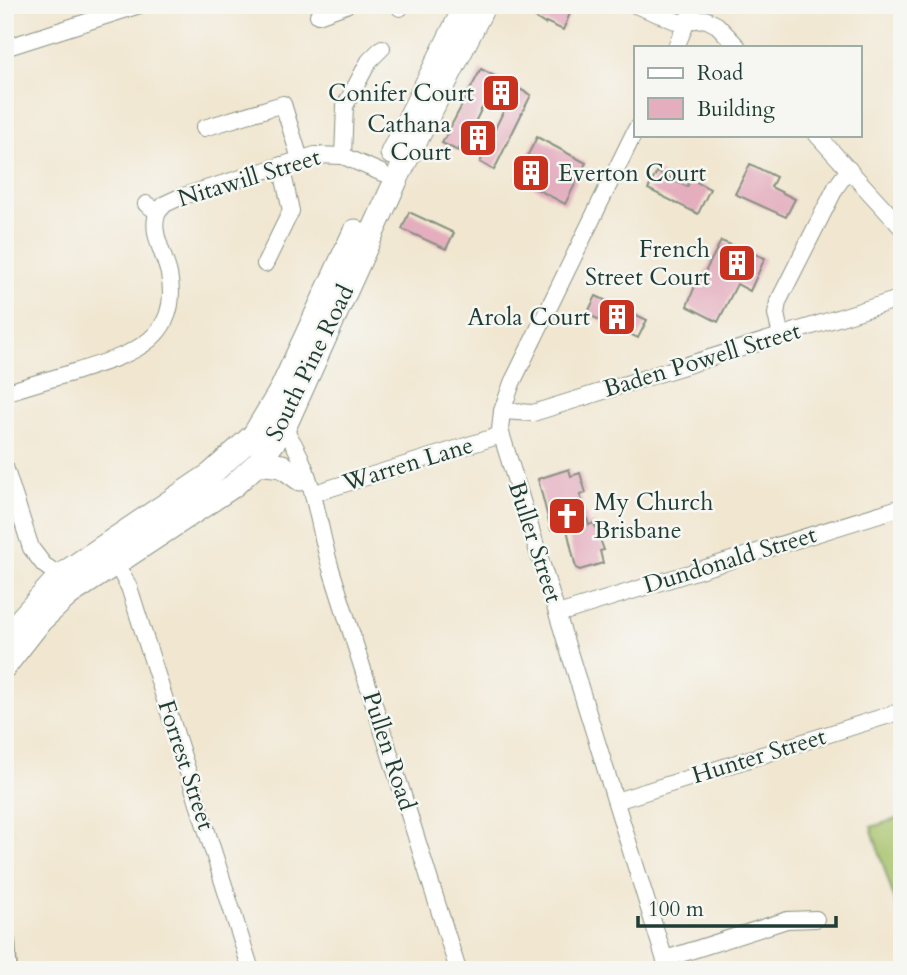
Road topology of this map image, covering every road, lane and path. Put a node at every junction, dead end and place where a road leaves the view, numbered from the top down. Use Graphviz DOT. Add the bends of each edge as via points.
graph roads {
  1 [pos="140,5"];
  2 [pos="346,5"];
  3 [pos="466,5"];
  4 [pos="484,5"];
  5 [pos="635,5"];
  6 [pos="692,12"];
  7 [pos="318,15"];
  8 [pos="676,46"];
  9 [pos="737,46"];
  10 [pos="5,48"];
  11 [pos="382,48"];
  12 [pos="204,128"];
  13 [pos="634,134"];
  14 [pos="818,136"];
  15 [pos="342,156"];
  16 [pos="300,159"];
  17 [pos="281,165"];
  18 [pos="849,169"];
  19 [pos="382,173"];
  20 [pos="902,228"];
  21 [pos="265,264"];
  22 [pos="902,298"];
  23 [pos="781,336"];
  24 [pos="5,393"];
  25 [pos="502,411"];
  26 [pos="274,425"];
  27 [pos="501,435"];
  28 [pos="258,463"];
  29 [pos="5,467"];
  30 [pos="307,486"];
  31 [pos="902,507"];
  32 [pos="116,564"];
  33 [pos="69,582"];
  34 [pos="558,614"];
  35 [pos="5,637"];
  36 [pos="5,666"];
  37 [pos="902,711"];
  38 [pos="616,801"];
  39 [pos="816,919"];
  40 [pos="5,941"];
  41 [pos="666,965"];
  42 [pos="7,970"];
  43 [pos="251,970"];
  44 [pos="458,970"];
  1 -- 10 [label="street"];
  2 -- 7 [label="street"];
  3 -- 19 [label="highway, South Pine Road"];
  4 -- 26 [label="highway, South Pine Road"];
  5 -- 6 [label="street" via="678,22"];
  6 -- 8 [label="street"];
  6 -- 9 [label="street" via="712,22"];
  11 -- 15 [label="street" via="369,61 345,106"];
  12 -- 16 [label="street" via="283,104"];
  13 -- 25 [label="street, Buller Street" via="518,368"];
  14 -- 18 [label="street"];
  15 -- 16 [label="street, Nitawill Street"];
  15 -- 19 [label="street, Nitawill Street"];
  16 -- 17 [label="street, Nitawill Street"];
  17 -- 21 [label="street" via="291,211"];
  17 -- 24 [label="street, Nitawill Street" via="152,208 171,297 158,332 131,354"];
  18 -- 20 [label="street"];
  18 -- 23 [label="street" via="778,302"];
  19 -- 26 [label="highway, South Pine Road"];
  22 -- 23 [label="street, Baden Powell Street"];
  23 -- 25 [label="street, Baden Powell Street" via="528,414"];
  25 -- 27 [label="street, Buller Street"];
  26 -- 28 [label="highway, South Pine Road"];
  26 -- 30 [label="street, Pullen Road"];
  26 -- 33 [label="highway, South Pine Road"];
  27 -- 30 [label="street, Warren Lane"];
  27 -- 34 [label="street, Buller Street"];
  28 -- 30 [label="highway" via="282,466"];
  28 -- 32 [label="highway, South Pine Road" via="233,486"];
  29 -- 33 [label="street" via="31,548 44,565"];
  30 -- 44 [label="street, Pullen Road"];
  31 -- 34 [label="street, Dundonald Street"];
  32 -- 33 [label="highway, South Pine Road"];
  32 -- 43 [label="street, Forrest Street" via="129,587"];
  33 -- 35 [label="highway, South Pine Road"];
  33 -- 36 [label="highway, South Pine Road"];
  34 -- 38 [label="street, Buller Street"];
  37 -- 38 [label="street, Hunter Street"];
  38 -- 41 [label="street, Buller Street"];
  39 -- 41 [label="street" via="787,920"];
  40 -- 42 [label="main road"];
}
